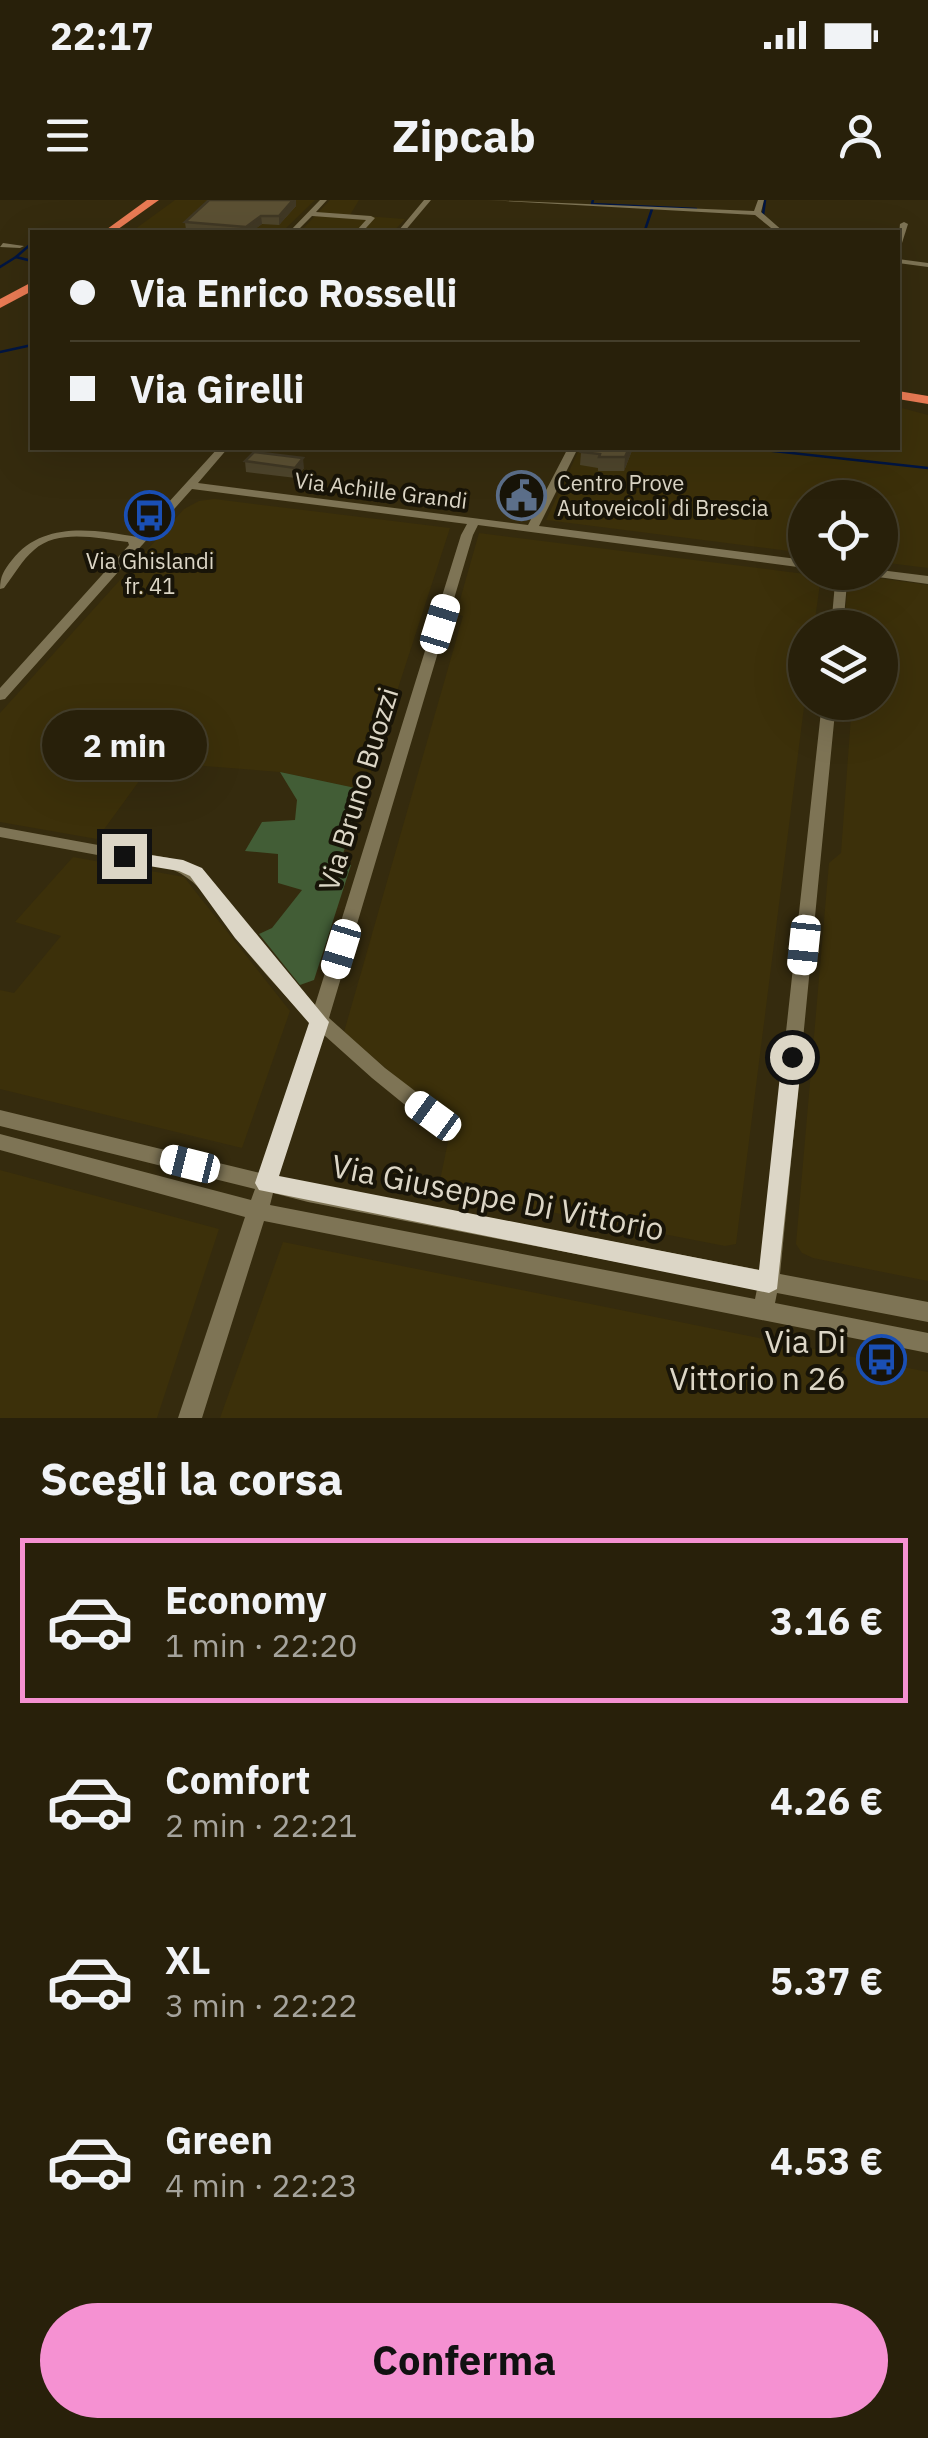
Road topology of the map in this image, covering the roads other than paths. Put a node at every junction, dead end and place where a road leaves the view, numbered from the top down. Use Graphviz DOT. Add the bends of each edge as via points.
graph roads {
  1 [pos="154,200"];
  2 [pos="164,200"];
  3 [pos="324,200"];
  4 [pos="428,200"];
  5 [pos="490,200"];
  6 [pos="760,200"];
  7 [pos="757,213"];
  8 [pos="311,214"];
  9 [pos="904,224"];
  10 [pos="111,230"];
  11 [pos="124,230"];
  12 [pos="294,230"];
  13 [pos="361,230"];
  14 [pos="403,230"];
  15 [pos="778,230"];
  16 [pos="900,237"];
  17 [pos="3,244"];
  18 [pos="26,247"];
  19 [pos="900,261"];
  20 [pos="928,265"];
  21 [pos="30,283"];
  22 [pos="0,296"];
  23 [pos="30,296"];
  24 [pos="900,392"];
  25 [pos="928,396"];
  26 [pos="221,450"];
  27 [pos="572,450"];
  28 [pos="208,464"];
  29 [pos="192,483"];
  30 [pos="220,487"];
  31 [pos="175,502"];
  32 [pos="474,522"];
  33 [pos="532,529"];
  34 [pos="134,543"];
  35 [pos="788,562"];
  36 [pos="898,576"];
  37 [pos="928,580"];
  38 [pos="0,585"];
  39 [pos="0,696"];
  40 [pos="828,720"];
  41 [pos="0,832"];
  42 [pos="319,1022"];
  43 [pos="433,1116"];
  44 [pos="0,1118"];
  45 [pos="0,1142"];
  46 [pos="266,1183"];
  47 [pos="257,1211"];
  48 [pos="769,1282"];
  49 [pos="763,1310"];
  50 [pos="928,1312"];
  51 [pos="928,1342"];
  52 [pos="190,1418"];
  1 -- 10 [label="highway"];
  2 -- 11 [label="highway"];
  3 -- 8 [label="street"];
  4 -- 14 [label="street"];
  5 -- 7 [label="street"];
  6 -- 7 [label="street"];
  7 -- 15 [label="street"];
  8 -- 12 [label="street"];
  8 -- 13 [label="street" via="371,218"];
  9 -- 16 [label="street"];
  17 -- 18 [label="street"];
  19 -- 20 [label="street"];
  21 -- 22 [label="highway"];
  22 -- 23 [label="highway"];
  24 -- 25 [label="highway"];
  26 -- 28 [label="street"];
  27 -- 33 [label="street"];
  28 -- 29 [label="street"];
  28 -- 30 [label="street" via="208,476"];
  29 -- 30 [label="street, Via Achille Grandi"];
  29 -- 31 [label="street"];
  30 -- 31 [label="street, Via Achille Grandi"];
  30 -- 32 [label="street, Via Achille Grandi"];
  31 -- 34 [label="street"];
  32 -- 33 [label="street, Via Achille Grandi"];
  32 -- 42 [label="street, Via Bruno Buozzi"];
  33 -- 35 [label="street, Via Achille Grandi"];
  34 -- 38 [label="street" via="69,535 42,539"];
  34 -- 39 [label="street"];
  36 -- 37 [label="street"];
  40 -- 48 [label="street"];
  41 -- 42 [label="street" via="196,872"];
  42 -- 43 [label="street"];
  42 -- 46 [label="street, Via Bruno Buozzi"];
  44 -- 46 [label="street, Via Giuseppe Di Vittorio"];
  45 -- 47 [label="street, Via Giuseppe Di Vittorio"];
  46 -- 47 [label="street, Via Bruno Buozzi"];
  46 -- 48 [label="street, Via Giuseppe Di Vittorio"];
  47 -- 49 [label="street, Via Giuseppe Di Vittorio"];
  47 -- 52 [label="street, Via Bruno Buozzi"];
  48 -- 49 [label="street"];
  48 -- 50 [label="street, Via Giuseppe Di Vittorio"];
  49 -- 51 [label="street, Via Giuseppe Di Vittorio"];
}
